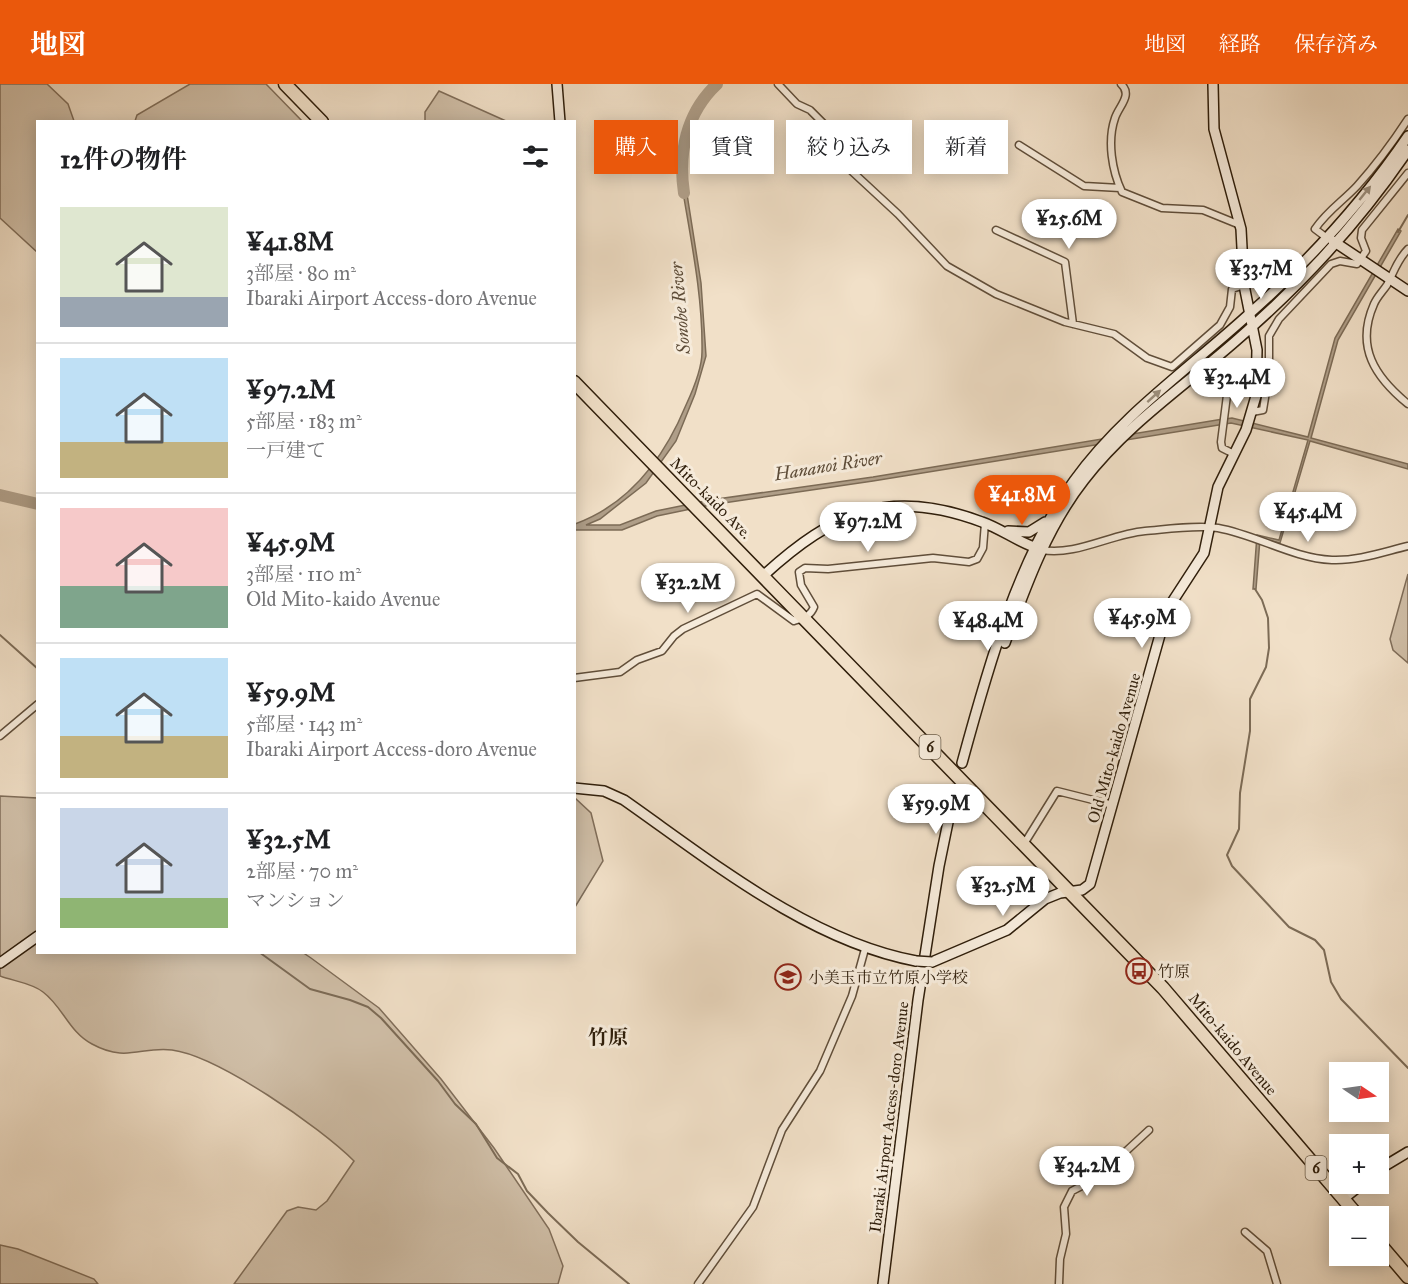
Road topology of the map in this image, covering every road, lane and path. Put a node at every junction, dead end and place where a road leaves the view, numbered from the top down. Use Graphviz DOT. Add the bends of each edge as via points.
graph roads {
  1 [pos="285,84"];
  2 [pos="557,84"];
  3 [pos="778,84"];
  4 [pos="1121,84"];
  5 [pos="1213,84"];
  6 [pos="1408,119"];
  7 [pos="320,120"];
  8 [pos="560,120"];
  9 [pos="1408,136"];
  10 [pos="1019,145"];
  11 [pos="1408,150"];
  12 [pos="1408,173"];
  13 [pos="1120,188"];
  14 [pos="1240,225"];
  15 [pos="996,230"];
  16 [pos="1327,238"];
  17 [pos="1336,243"];
  18 [pos="1408,249"];
  19 [pos="1361,260"];
  20 [pos="1386,276"];
  21 [pos="1244,285"];
  22 [pos="1408,291"];
  23 [pos="1249,315"];
  24 [pos="1073,324"];
  25 [pos="1252,326"];
  26 [pos="1213,373"];
  27 [pos="576,384"];
  28 [pos="1408,404"];
  29 [pos="1251,416"];
  30 [pos="1234,454"];
  31 [pos="1048,519"];
  32 [pos="985,523"];
  33 [pos="997,528"];
  34 [pos="1211,528"];
  35 [pos="1408,546"];
  36 [pos="1038,549"];
  37 [pos="764,575"];
  38 [pos="806,617"];
  39 [pos="576,678"];
  40 [pos="36,706"];
  41 [pos="0,736"];
  42 [pos="964,764"];
  43 [pos="576,788"];
  44 [pos="957,794"];
  45 [pos="1113,805"];
  46 [pos="1024,844"];
  47 [pos="1071,892"];
  48 [pos="36,937"];
  49 [pos="866,949"];
  50 [pos="0,963"];
  51 [pos="1149,1130"];
  52 [pos="1408,1152"];
  53 [pos="1389,1163"];
  54 [pos="1350,1194"];
  55 [pos="1344,1199"];
  56 [pos="1350,1206"];
  57 [pos="1245,1232"];
  58 [pos="1389,1254"];
  59 [pos="1408,1276"];
  60 [pos="698,1284"];
  61 [pos="883,1284"];
  62 [pos="1059,1284"];
  63 [pos="1277,1284"];
  1 -- 7 [label="highway"];
  2 -- 8 [label="main road"];
  3 -- 24 [label="street" via="823,123 844,164 947,266 996,294"];
  4 -- 13 [label="street" via="1126,97 1115,117 1111,140"];
  5 -- 14 [label="main road, Old Mito-kaido Avenue" via="1214,129"];
  6 -- 16 [label="street" via="1359,184 1331,208 1315,229"];
  16 -- 9 [label="main road, one-way"];
  10 -- 13 [label="street" via="1084,186"];
  11 -- 17 [label="main road"];
  12 -- 19 [label="street" via="1362,230 1366,251"];
  13 -- 14 [label="street" via="1162,208 1203,210"];
  14 -- 21 [label="main road, Old Mito-kaido Avenue"];
  15 -- 24 [label="street" via="1065,262"];
  16 -- 17 [label="main road"];
  16 -- 23 [label="main road"];
  17 -- 19 [label="main road"];
  17 -- 25 [label="main road"];
  18 -- 20 [label="street"];
  19 -- 20 [label="main road"];
  19 -- 29 [label="street" via="1354,265 1344,261 1331,264 1279,319 1269,336 1263,410"];
  20 -- 22 [label="main road"];
  20 -- 28 [label="street" via="1367,326 1367,350 1382,379"];
  21 -- 23 [label="main road, Old Mito-kaido Avenue"];
  21 -- 24 [label="street" via="1232,289 1230,307 1220,325 1172,367 1147,358 1114,334"];
  23 -- 25 [label="main road, Old Mito-kaido Avenue"];
  31 -- 23 [label="main road, one-way" via="1075,479 1116,431"];
  25 -- 29 [label="main road, Old Mito-kaido Avenue" via="1258,366"];
  25 -- 36 [label="main road" via="1107,453"];
  26 -- 30 [label="street" via="1230,372 1221,442 1222,448"];
  27 -- 37 [label="highway, Mito-kaido Ave. / 6"];
  29 -- 30 [label="main road, Old Mito-kaido Avenue"];
  30 -- 34 [label="main road, Old Mito-kaido Avenue" via="1218,487"];
  31 -- 33 [label="main road" via="1029,532"];
  31 -- 36 [label="main road"];
  32 -- 33 [label="main road"];
  32 -- 37 [label="main road" via="922,506 868,510 812,534"];
  32 -- 38 [label="street" via="981,554 969,562 933,558 805,568 799,578 814,607"];
  33 -- 36 [label="main road"];
  34 -- 35 [label="street" via="1330,560 1354,560"];
  34 -- 36 [label="street" via="1135,532 1058,551"];
  34 -- 45 [label="main road, Old Mito-kaido Avenue" via="1204,553 1167,610"];
  36 -- 42 [label="main road" via="987,677"];
  37 -- 38 [label="highway, Mito-kaido Ave. / 6"];
  38 -- 39 [label="street" via="794,621 757,594 683,629 662,651 620,672"];
  38 -- 46 [label="highway, Mito-kaido Avenue / 6"];
  40 -- 41 [label="street"];
  43 -- 49 [label="main road" via="604,791 618,797 738,879"];
  44 -- 61 [label="main road, Ibaraki Airport Access-doro Avenue" via="918,1000"];
  45 -- 46 [label="street" via="1057,791"];
  45 -- 47 [label="main road, Old Mito-kaido Avenue" via="1090,884"];
  46 -- 47 [label="highway, Mito-kaido Avenue / 6"];
  47 -- 49 [label="main road, bridge" via="1045,899 1007,930 932,962"];
  47 -- 55 [label="highway, Mito-kaido Avenue / 6" via="1183,1010"];
  48 -- 50 [label="main road"];
  49 -- 60 [label="street" via="852,996 820,1071 782,1130 753,1207"];
  51 -- 62 [label="street" via="1097,1178 1072,1191 1064,1207 1066,1234"];
  52 -- 53 [label="main road"];
  54 -- 55 [label="main road"];
  55 -- 56 [label="highway, Mito-kaido Avenue / 6"];
  57 -- 63 [label="street" via="1268,1251"];
  58 -- 59 [label="highway"];
}
